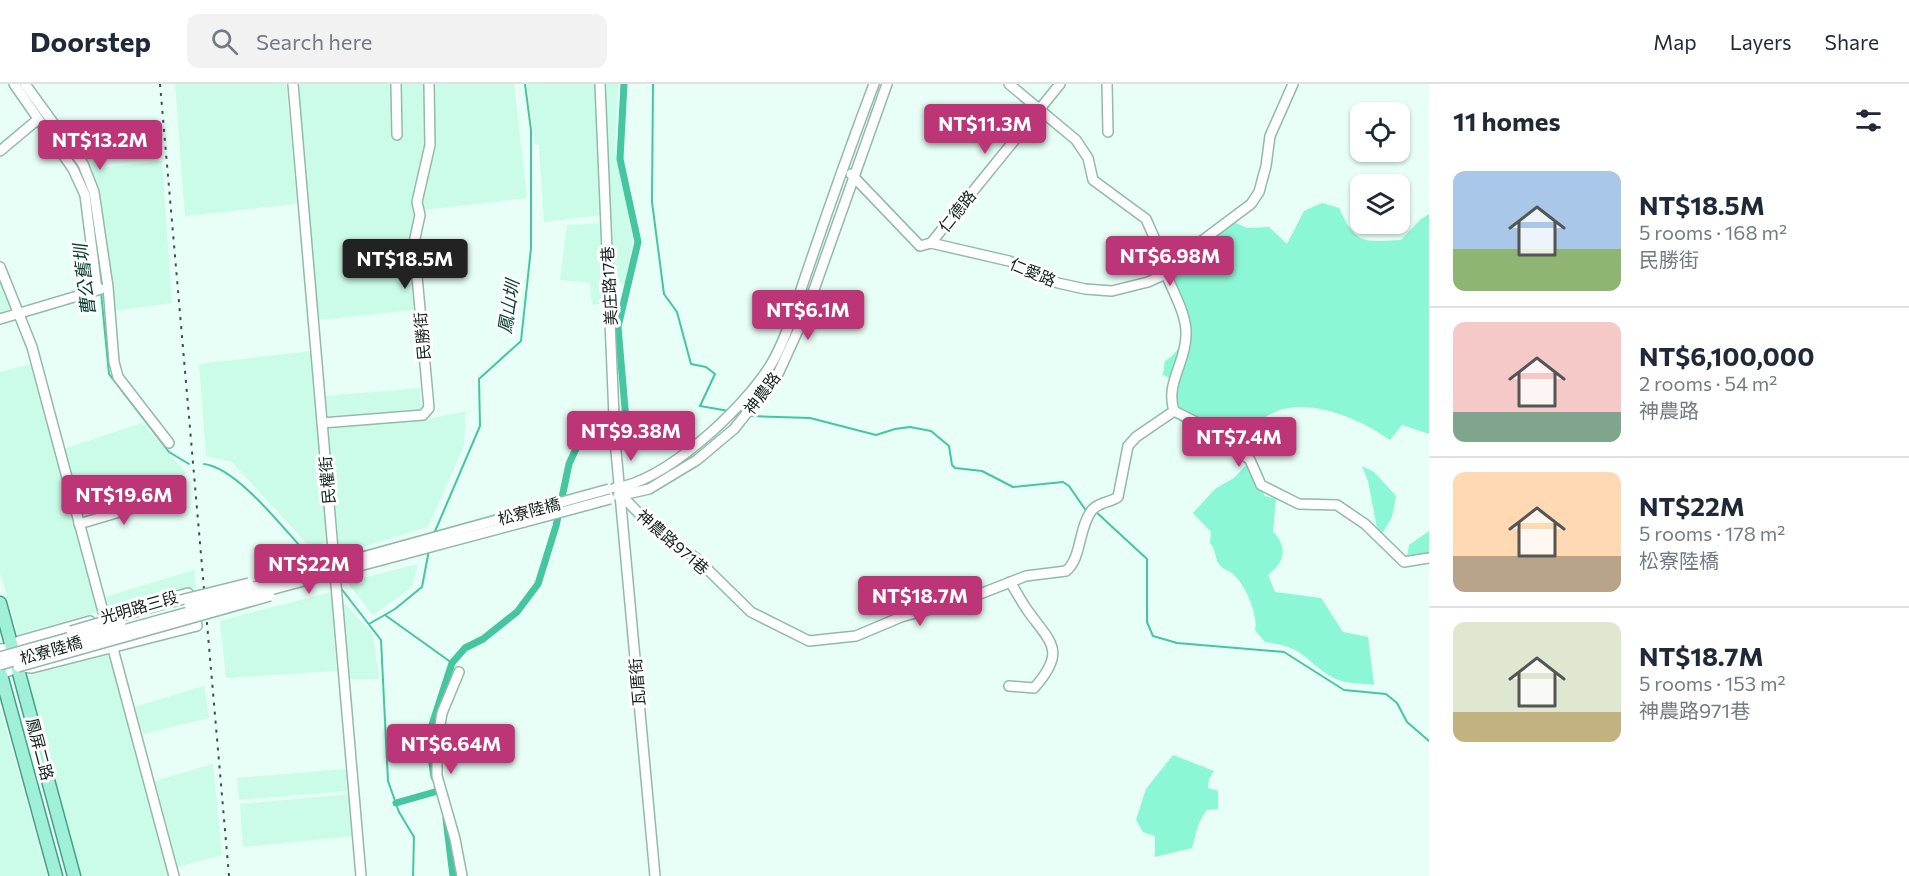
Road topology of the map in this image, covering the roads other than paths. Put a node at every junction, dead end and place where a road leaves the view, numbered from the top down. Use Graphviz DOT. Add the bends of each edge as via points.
graph roads {
  1 [pos="14,84"];
  2 [pos="25,84"];
  3 [pos="293,84"];
  4 [pos="396,84"];
  5 [pos="429,84"];
  6 [pos="600,84"];
  7 [pos="874,84"];
  8 [pos="887,84"];
  9 [pos="1009,84"];
  10 [pos="1060,84"];
  11 [pos="1107,84"];
  12 [pos="1293,84"];
  13 [pos="1039,110"];
  14 [pos="37,120"];
  15 [pos="1108,132"];
  16 [pos="398,135"];
  17 [pos="0,151"];
  18 [pos="844,166"];
  19 [pos="854,177"];
  20 [pos="931,243"];
  21 [pos="0,267"];
  22 [pos="1167,272"];
  23 [pos="103,288"];
  24 [pos="21,313"];
  25 [pos="0,319"];
  26 [pos="1174,411"];
  27 [pos="322,423"];
  28 [pos="169,442"];
  29 [pos="621,491"];
  30 [pos="609,494"];
  31 [pos="160,500"];
  32 [pos="79,524"];
  33 [pos="1429,558"];
  34 [pos="346,567"];
  35 [pos="1010,582"];
  36 [pos="0,603"];
  37 [pos="104,617"];
  38 [pos="113,648"];
  39 [pos="6,649"];
  40 [pos="0,657"];
  41 [pos="18,667"];
  42 [pos="0,672"];
  43 [pos="459,672"];
  44 [pos="1009,686"];
  45 [pos="62,831"];
  46 [pos="45,836"];
  47 [pos="56,876"];
  48 [pos="74,876"];
  49 [pos="174,876"];
  50 [pos="361,876"];
  51 [pos="462,876"];
  52 [pos="655,876"];
  1 -- 14 [label="street"];
  2 -- 23 [label="street" via="83,164 93,192"];
  3 -- 27 [label="street, 民權街"];
  4 -- 16 [label="street"];
  5 -- 27 [label="street, 民勝街" via="430,145 417,202 420,215 414,243 429,408 423,415"];
  6 -- 29 [label="street, 美庄路17巷" via="614,421"];
  7 -- 18 [label="street, 神農路"];
  8 -- 19 [label="street, 神農路"];
  9 -- 13 [label="street"];
  10 -- 13 [label="street, 仁德路"];
  11 -- 15 [label="street"];
  12 -- 22 [label="street, 仁愛路" via="1270,136 1259,192 1251,204"];
  13 -- 20 [label="street, 仁德路"];
  13 -- 22 [label="street" via="1076,140 1088,158 1093,180 1146,219"];
  14 -- 17 [label="street"];
  14 -- 23 [label="street" via="73,169 85,195"];
  18 -- 19 [label="street, 仁德路"];
  18 -- 29 [label="street, 神農路" via="771,366 725,421 697,445"];
  19 -- 20 [label="street, 仁德路" via="920,246"];
  19 -- 29 [label="street, 神農路" via="805,315 778,374 734,429 697,460 649,489"];
  20 -- 22 [label="street, 仁愛路" via="1009,261 1058,283 1085,289 1112,291 1148,282"];
  21 -- 24 [label="street"];
  22 -- 26 [label="street" via="1186,329 1183,357 1171,388"];
  23 -- 24 [label="street"];
  23 -- 28 [label="street" via="118,377"];
  24 -- 25 [label="street"];
  24 -- 32 [label="street"];
  26 -- 33 [label="street" via="1208,428 1250,460 1261,485 1299,504 1337,505 1365,524 1404,562"];
  26 -- 35 [label="street, 神農路971巷" via="1128,446 1118,497 1092,511 1071,567 1058,574 1038,574"];
  27 -- 50 [label="street, 民權街"];
  29 -- 30 [label="street, 神農路"];
  29 -- 35 [label="street, 神農路971巷" via="657,532 696,558 751,612 809,641 856,636 901,617 967,599"];
  29 -- 52 [label="street, 瓦厝街"];
  30 -- 34 [label="street, 松寮陸橋, bridge"];
  31 -- 32 [label="street"];
  32 -- 37 [label="street"];
  34 -- 39 [label="street, 松寮陸橋, bridge" via="224,587"];
  34 -- 40 [label="street, 松寮陸橋, bridge"];
  34 -- 41 [label="street, 松寮陸橋, bridge" via="246,604"];
  34 -- 42 [label="street, 松寮陸橋, bridge" via="163,618"];
  35 -- 44 [label="street" via="1053,643 1053,656 1034,688"];
  36 -- 39 [label="main road, 鳳屏二路"];
  37 -- 38 [label="street"];
  37 -- 38 [label="street, 光明路三段" via="188,593 194,599 197,626"];
  37 -- 39 [label="street, 光明路三段" via="19,641"];
  38 -- 41 [label="street, 光明路三段" via="32,668"];
  38 -- 49 [label="street"];
  39 -- 41 [label="main road, 鳳屏二路"];
  41 -- 42 [label="street, 光明路三段"];
  41 -- 45 [label="main road, 鳳屏二路"];
  42 -- 46 [label="main road, 鳳屏二路"];
  43 -- 51 [label="street" via="442,713 437,776"];
  45 -- 46 [label="main road"];
  45 -- 48 [label="main road, 鳳屏二路"];
  46 -- 47 [label="main road, 鳳屏二路"];
}
